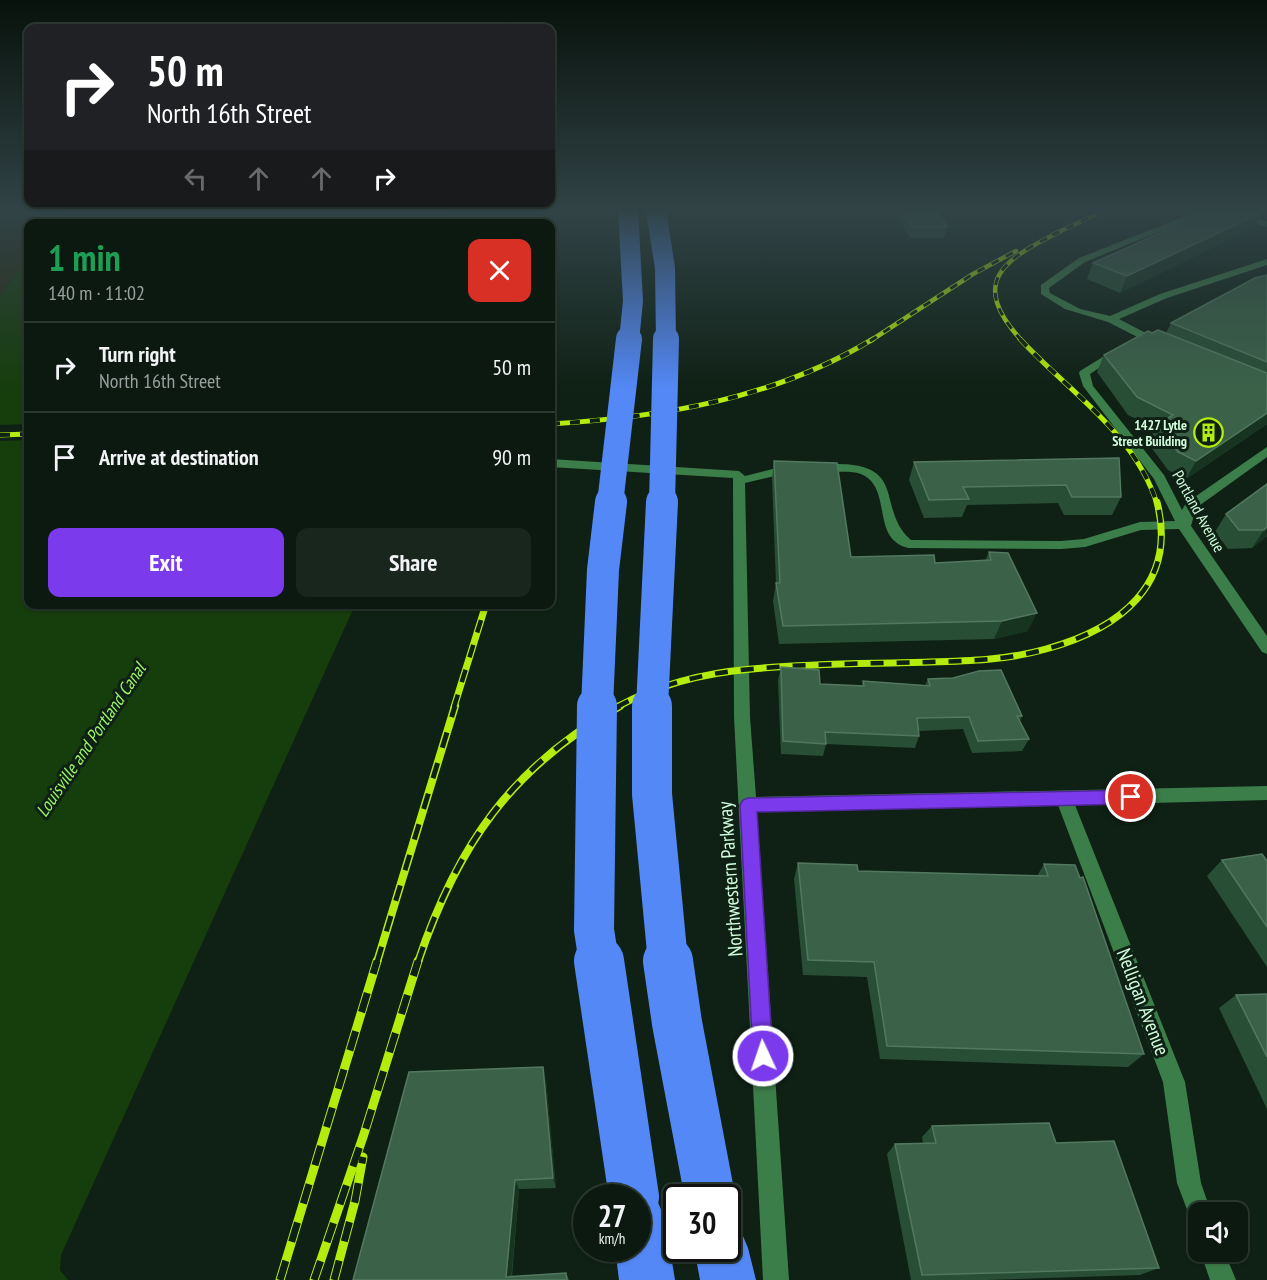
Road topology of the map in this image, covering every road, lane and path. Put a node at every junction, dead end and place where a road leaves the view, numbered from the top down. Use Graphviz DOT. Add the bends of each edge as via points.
graph roads {
  1 [pos="631,270"];
  2 [pos="665,270"];
  3 [pos="1068,270"];
  4 [pos="1250,270"];
  5 [pos="1111,319"];
  6 [pos="1142,337"];
  7 [pos="1169,348"];
  8 [pos="1267,451"];
  9 [pos="555,463"];
  10 [pos="739,478"];
  11 [pos="1185,525"];
  12 [pos="1267,648"];
  13 [pos="1267,793"];
  14 [pos="1064,799"];
  15 [pos="748,805"];
  16 [pos="632,1184"];
  17 [pos="707,1184"];
  18 [pos="1195,1202"];
  19 [pos="644,1262"];
  20 [pos="724,1262"];
  21 [pos="1216,1262"];
  22 [pos="647,1280"];
  23 [pos="728,1280"];
  24 [pos="776,1280"];
  25 [pos="1222,1280"];
  1 -- 16 [label="highway, bridge" via="633,301 603,570 595,765 594,930"];
  2 -- 17 [label="highway, bridge" via="652,794 676,1023"];
  3 -- 5 [label="street" via="1044,287 1046,294 1075,311"];
  4 -- 5 [label="street" via="1135,307"];
  5 -- 6 [label="street"];
  6 -- 7 [label="street"];
  6 -- 11 [label="street, Portland Avenue" via="1084,373 1088,386 1160,478"];
  8 -- 11 [label="street" via="1191,506"];
  9 -- 10 [label="street"];
  10 -- 11 [label="street" via="825,466 867,471 881,480 889,519 900,539 908,544 1061,545 1085,543 1140,526"];
  10 -- 15 [label="street, Northwestern Parkway" via="742,717"];
  11 -- 12 [label="street, Portland Avenue" via="1205,561"];
  13 -- 14 [label="street"];
  14 -- 15 [label="street"];
  14 -- 18 [label="street, Nelligan Avenue" via="1174,1082"];
  15 -- 24 [label="street, Northwestern Parkway"];
  19 -- 22 [label="highway"];
  20 -- 23 [label="highway"];
  21 -- 25 [label="street"];
}
